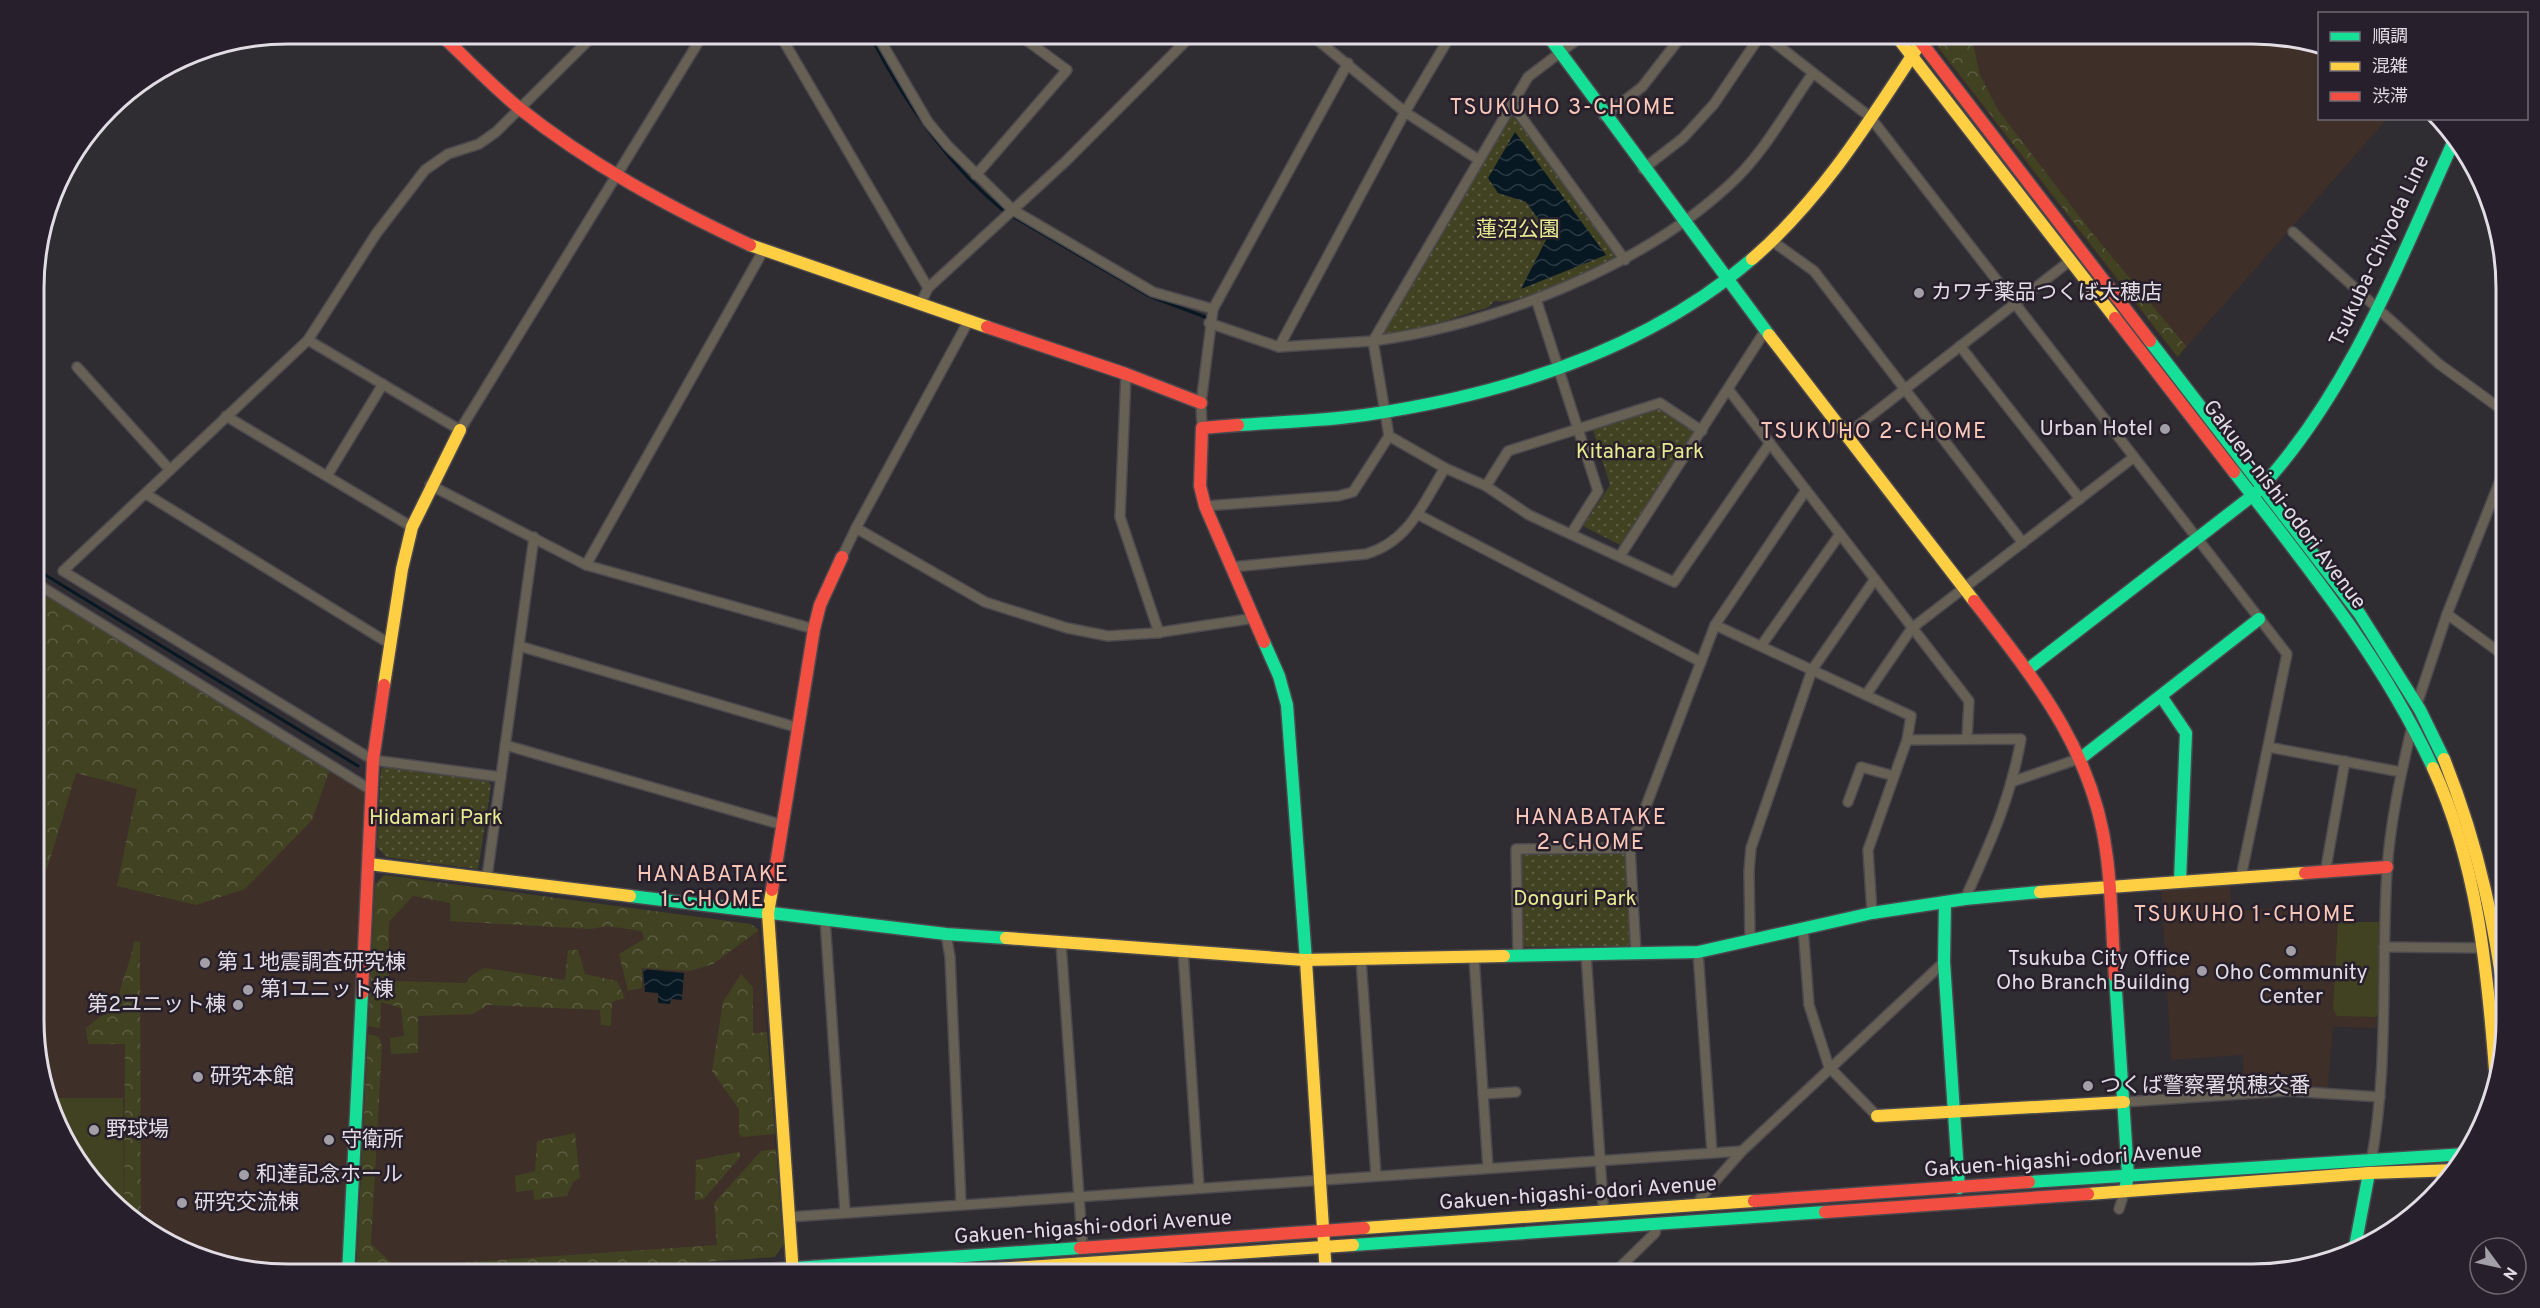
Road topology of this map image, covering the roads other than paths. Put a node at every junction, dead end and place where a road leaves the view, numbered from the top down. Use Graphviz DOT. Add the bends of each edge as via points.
graph roads {
  1 [pos="451,44"];
  2 [pos="585,44"];
  3 [pos="697,44"];
  4 [pos="785,44"];
  5 [pos="882,44"];
  6 [pos="1032,44"];
  7 [pos="1183,44"];
  8 [pos="1323,44"];
  9 [pos="1445,44"];
  10 [pos="1554,44"];
  11 [pos="1571,44"];
  12 [pos="1675,44"];
  13 [pos="1755,44"];
  14 [pos="1776,44"];
  15 [pos="1903,44"];
  16 [pos="1917,44"];
  17 [pos="1926,44"];
  18 [pos="1560,52"];
  19 [pos="1912,56"];
  20 [pos="1348,63"];
  21 [pos="1813,73"];
  22 [pos="1512,104"];
  23 [pos="519,108"];
  24 [pos="1405,112"];
  25 [pos="1604,116"];
  26 [pos="1870,117"];
  27 [pos="2451,147"];
  28 [pos="1479,160"];
  29 [pos="1642,168"];
  30 [pos="616,174"];
  31 [pos="976,176"];
  32 [pos="1013,210"];
  33 [pos="1682,221"];
  34 [pos="2293,232"];
  35 [pos="1772,241"];
  36 [pos="764,251"];
  37 [pos="1625,260"];
  38 [pos="2071,260"];
  39 [pos="1726,279"];
  40 [pos="928,288"];
  41 [pos="1536,299"];
  42 [pos="921,303"];
  43 [pos="2015,304"];
  44 [pos="1213,309"];
  45 [pos="2378,309"];
  46 [pos="969,320"];
  47 [pos="1209,323"];
  48 [pos="1765,331"];
  49 [pos="308,340"];
  50 [pos="1372,340"];
  51 [pos="1960,346"];
  52 [pos="1279,348"];
  53 [pos="1558,366"];
  54 [pos="77,367"];
  55 [pos="1126,374"];
  56 [pos="383,384"];
  57 [pos="1728,389"];
  58 [pos="1905,389"];
  59 [pos="1201,403"];
  60 [pos="2496,406"];
  61 [pos="1386,412"];
  62 [pos="226,416"];
  63 [pos="1202,428"];
  64 [pos="1579,429"];
  65 [pos="460,430"];
  66 [pos="1702,431"];
  67 [pos="1846,435"];
  68 [pos="1389,436"];
  69 [pos="1770,443"];
  70 [pos="2134,457"];
  71 [pos="1445,468"];
  72 [pos="170,470"];
  73 [pos="327,477"];
  74 [pos="430,485"];
  75 [pos="1486,486"];
  76 [pos="2263,487"];
  77 [pos="1806,490"];
  78 [pos="2496,491"];
  79 [pos="146,494"];
  80 [pos="2252,496"];
  81 [pos="2080,499"];
  82 [pos="1205,506"];
  83 [pos="1416,514"];
  84 [pos="412,527"];
  85 [pos="856,528"];
  86 [pos="1571,534"];
  87 [pos="1840,534"];
  88 [pos="534,537"];
  89 [pos="2197,539"];
  90 [pos="2023,543"];
  91 [pos="1620,556"];
  92 [pos="842,557"];
  93 [pos="586,564"];
  94 [pos="1232,567"];
  95 [pos="1875,579"];
  96 [pos="44,588"];
  97 [pos="1964,588"];
  98 [pos="2447,614"];
  99 [pos="1255,618"];
  100 [pos="2259,619"];
  101 [pos="1715,625"];
  102 [pos="1912,628"];
  103 [pos="814,629"];
  104 [pos="1159,633"];
  105 [pos="390,644"];
  106 [pos="519,646"];
  107 [pos="1761,646"];
  108 [pos="2496,650"];
  109 [pos="1701,662"];
  110 [pos="1812,670"];
  111 [pos="2027,670"];
  112 [pos="1866,695"];
  113 [pos="2161,696"];
  114 [pos="2417,704"];
  115 [pos="2412,723"];
  116 [pos="799,728"];
  117 [pos="1967,738"];
  118 [pos="1907,740"];
  119 [pos="505,745"];
  120 [pos="2268,747"];
  121 [pos="2081,758"];
  122 [pos="373,760"];
  123 [pos="2345,761"];
  124 [pos="2402,772"];
  125 [pos="1894,776"];
  126 [pos="501,777"];
  127 [pos="2014,781"];
  128 [pos="371,790"];
  129 [pos="1848,801"];
  130 [pos="783,825"];
  131 [pos="1630,848"];
  132 [pos="369,864"];
  133 [pos="2387,867"];
  134 [pos="2325,873"];
  135 [pos="487,877"];
  136 [pos="2241,878"];
  137 [pos="2180,881"];
  138 [pos="2109,886"];
  139 [pos="1965,899"];
  140 [pos="1945,902"];
  141 [pos="768,913"];
  142 [pos="1872,913"];
  143 [pos="825,919"];
  144 [pos="1803,927"];
  145 [pos="946,934"];
  146 [pos="2496,939"];
  147 [pos="1750,940"];
  148 [pos="1061,943"];
  149 [pos="2384,947"];
  150 [pos="2484,948"];
  151 [pos="1183,951"];
  152 [pos="1698,952"];
  153 [pos="1636,953"];
  154 [pos="1586,954"];
  155 [pos="1518,955"];
  156 [pos="1474,957"];
  157 [pos="1361,959"];
  158 [pos="1304,960"];
  159 [pos="1944,962"];
  160 [pos="2494,1055"];
  161 [pos="1829,1067"];
  162 [pos="1516,1092"];
  163 [pos="1483,1094"];
  164 [pos="2380,1097"];
  165 [pos="2124,1102"];
  166 [pos="1954,1113"];
  167 [pos="1877,1116"];
  168 [pos="1742,1151"];
  169 [pos="1712,1153"];
  170 [pos="2457,1153"];
  171 [pos="2372,1158"];
  172 [pos="1600,1161"];
  173 [pos="1488,1168"];
  174 [pos="2445,1170"];
  175 [pos="2369,1173"];
  176 [pos="2128,1175"];
  177 [pos="1377,1176"];
  178 [pos="1319,1180"];
  179 [pos="1199,1187"];
  180 [pos="1959,1188"];
  181 [pos="2125,1190"];
  182 [pos="1079,1196"];
  183 [pos="1603,1203"];
  184 [pos="961,1204"];
  185 [pos="1696,1206"];
  186 [pos="2119,1209"];
  187 [pos="845,1212"];
  188 [pos="789,1217"];
  189 [pos="1657,1224"];
  190 [pos="1082,1239"];
  191 [pos="1323,1239"];
  192 [pos="2356,1241"];
  193 [pos="349,1264"];
  194 [pos="792,1264"];
  195 [pos="921,1264"];
  196 [pos="1036,1264"];
  197 [pos="1325,1264"];
  198 [pos="1624,1264"];
  1 -- 23 [label="main road"];
  2 -- 23 [label="street"];
  3 -- 30 [label="street"];
  4 -- 40 [label="street"];
  5 -- 31 [label="street" via="928,122"];
  6 -- 31 [label="street" via="1067,70"];
  7 -- 32 [label="street"];
  8 -- 20 [label="street"];
  9 -- 24 [label="street"];
  10 -- 18 [label="main road"];
  11 -- 18 [label="street"];
  12 -- 25 [label="street" via="1642,87"];
  13 -- 29 [label="street" via="1714,104 1683,138"];
  14 -- 21 [label="street"];
  15 -- 19 [label="main road, Gakuen-nishi-odori Avenue"];
  16 -- 19 [label="main road"];
  17 -- 76 [label="main road, Gakuen-nishi-odori Avenue"];
  18 -- 22 [label="street" via="1528,77"];
  18 -- 25 [label="main road"];
  19 -- 26 [label="main road"];
  19 -- 38 [label="main road, Gakuen-nishi-odori Avenue"];
  20 -- 24 [label="street"];
  20 -- 44 [label="street"];
  21 -- 26 [label="street"];
  21 -- 33 [label="street" via="1748,166 1728,187"];
  22 -- 28 [label="street"];
  22 -- 37 [label="street"];
  23 -- 30 [label="main road"];
  23 -- 49 [label="street" via="479,144 448,154 425,170 376,234"];
  24 -- 28 [label="street"];
  24 -- 52 [label="street"];
  25 -- 29 [label="main road"];
  26 -- 35 [label="main road" via="1826,181"];
  26 -- 43 [label="street"];
  27 -- 45 [label="main road, Tsukuba-Chiyoda Line"];
  28 -- 50 [label="street"];
  29 -- 33 [label="main road"];
  30 -- 36 [label="main road" via="713,228"];
  30 -- 65 [label="street"];
  31 -- 32 [label="street"];
  32 -- 40 [label="street"];
  32 -- 44 [label="street" via="1153,292"];
  33 -- 37 [label="street"];
  33 -- 39 [label="main road"];
  34 -- 45 [label="street"];
  35 -- 39 [label="main road"];
  35 -- 58 [label="street" via="1814,271"];
  36 -- 42 [label="main road"];
  36 -- 93 [label="street"];
  37 -- 41 [label="street"];
  38 -- 43 [label="street"];
  38 -- 80 [label="main road, Gakuen-nishi-odori Avenue"];
  39 -- 48 [label="main road"];
  39 -- 53 [label="main road" via="1645,332"];
  40 -- 42 [label="street"];
  41 -- 50 [label="street" via="1422,334"];
  41 -- 53 [label="street"];
  42 -- 46 [label="main road"];
  43 -- 51 [label="street"];
  43 -- 70 [label="street"];
  44 -- 47 [label="street"];
  45 -- 60 [label="street" via="2447,371"];
  45 -- 76 [label="main road, Tsukuba-Chiyoda Line" via="2321,409"];
  46 -- 55 [label="main road"];
  46 -- 85 [label="street"];
  47 -- 52 [label="street"];
  47 -- 59 [label="street"];
  48 -- 57 [label="street"];
  48 -- 67 [label="main road"];
  49 -- 56 [label="street"];
  49 -- 62 [label="street"];
  50 -- 52 [label="street"];
  50 -- 61 [label="street"];
  51 -- 58 [label="street"];
  51 -- 81 [label="street"];
  53 -- 61 [label="main road" via="1445,400"];
  53 -- 64 [label="street"];
  54 -- 72 [label="street"];
  55 -- 59 [label="main road"];
  55 -- 104 [label="street" via="1120,517"];
  56 -- 65 [label="street"];
  56 -- 73 [label="street"];
  57 -- 66 [label="street"];
  57 -- 69 [label="street"];
  58 -- 67 [label="street"];
  58 -- 90 [label="street"];
  59 -- 63 [label="street"];
  61 -- 63 [label="main road"];
  61 -- 68 [label="street"];
  62 -- 72 [label="street"];
  62 -- 73 [label="street"];
  63 -- 82 [label="main road" via="1200,486"];
  64 -- 66 [label="street" via="1660,403"];
  64 -- 75 [label="street" via="1508,451"];
  64 -- 86 [label="street" via="1598,491"];
  65 -- 74 [label="main road"];
  66 -- 91 [label="street"];
  67 -- 97 [label="main road"];
  68 -- 71 [label="street"];
  68 -- 82 [label="street" via="1353,492"];
  69 -- 77 [label="street"];
  69 -- 91 [label="street" via="1674,582"];
  70 -- 81 [label="street"];
  70 -- 89 [label="street"];
  71 -- 75 [label="street"];
  71 -- 83 [label="street"];
  72 -- 79 [label="street"];
  73 -- 84 [label="street"];
  74 -- 84 [label="main road"];
  74 -- 88 [label="street"];
  75 -- 86 [label="street" via="1529,515"];
  76 -- 80 [label="main road, Tsukuba-Chiyoda Line"];
  76 -- 114 [label="main road, Gakuen-nishi-odori Avenue" via="2360,613"];
  77 -- 87 [label="street"];
  77 -- 101 [label="street"];
  78 -- 98 [label="street"];
  79 -- 105 [label="street"];
  79 -- 122 [label="street" via="63,571"];
  80 -- 89 [label="main road, Tsukuba-Chiyoda Line"];
  80 -- 115 [label="main road, Gakuen-nishi-odori Avenue" via="2351,625"];
  81 -- 90 [label="street"];
  82 -- 94 [label="main road"];
  83 -- 94 [label="street" via="1399,539 1382,550"];
  83 -- 109 [label="street"];
  84 -- 105 [label="main road"];
  85 -- 92 [label="street"];
  85 -- 104 [label="street" via="985,603 1108,636"];
  86 -- 91 [label="street"];
  87 -- 95 [label="street"];
  87 -- 107 [label="street"];
  88 -- 93 [label="street"];
  88 -- 106 [label="street"];
  89 -- 100 [label="street"];
  89 -- 111 [label="main road, Tsukuba-Chiyoda Line"];
  90 -- 97 [label="street"];
  92 -- 103 [label="main road" via="820,605"];
  93 -- 103 [label="street"];
  94 -- 99 [label="main road"];
  95 -- 102 [label="street"];
  95 -- 110 [label="street"];
  96 -- 128 [label="street"];
  97 -- 102 [label="street"];
  97 -- 111 [label="main road"];
  98 -- 108 [label="street"];
  98 -- 114 [label="street"];
  99 -- 104 [label="street"];
  99 -- 158 [label="main road" via="1287,705"];
  100 -- 113 [label="main road"];
  100 -- 120 [label="street" via="2287,654"];
  101 -- 107 [label="street"];
  101 -- 109 [label="street"];
  102 -- 112 [label="street"];
  102 -- 117 [label="street" via="1970,701"];
  103 -- 116 [label="main road"];
  105 -- 122 [label="main road"];
  106 -- 116 [label="street"];
  106 -- 119 [label="street"];
  107 -- 110 [label="street"];
  109 -- 131 [label="street"];
  110 -- 112 [label="street"];
  110 -- 147 [label="street" via="1751,848"];
  111 -- 121 [label="main road" via="2058,714"];
  112 -- 118 [label="street" via="1911,716"];
  113 -- 121 [label="main road"];
  113 -- 137 [label="main road" via="2186,733"];
  114 -- 115 [label="street"];
  114 -- 146 [label="main road, Gakuen-nishi-odori Avenue" via="2452,774 2477,843"];
  115 -- 124 [label="street"];
  115 -- 150 [label="main road, Gakuen-nishi-odori Avenue" via="2441,782 2460,840"];
  116 -- 130 [label="main road"];
  117 -- 118 [label="street"];
  117 -- 127 [label="street" via="2021,739"];
  118 -- 125 [label="street"];
  119 -- 126 [label="street"];
  119 -- 130 [label="street"];
  120 -- 123 [label="street"];
  120 -- 136 [label="street"];
  121 -- 127 [label="street"];
  121 -- 138 [label="main road" via="2104,834"];
  122 -- 126 [label="street"];
  122 -- 128 [label="main road"];
  123 -- 124 [label="street"];
  123 -- 134 [label="street"];
  124 -- 133 [label="street"];
  125 -- 129 [label="street" via="1861,767"];
  125 -- 142 [label="street" via="1868,850"];
  126 -- 135 [label="street"];
  127 -- 139 [label="street"];
  128 -- 132 [label="main road"];
  130 -- 141 [label="main road"];
  131 -- 153 [label="street"];
  131 -- 155 [label="street" via="1516,849"];
  132 -- 135 [label="main road"];
  132 -- 193 [label="main road"];
  133 -- 134 [label="main road"];
  133 -- 149 [label="street"];
  134 -- 136 [label="main road"];
  135 -- 141 [label="main road"];
  136 -- 137 [label="main road"];
  137 -- 138 [label="main road"];
  138 -- 139 [label="main road"];
  138 -- 165 [label="main road"];
  139 -- 140 [label="main road"];
  140 -- 142 [label="main road"];
  140 -- 159 [label="main road"];
  141 -- 143 [label="main road"];
  141 -- 188 [label="main road"];
  142 -- 144 [label="main road"];
  143 -- 145 [label="main road"];
  143 -- 187 [label="street"];
  144 -- 147 [label="main road"];
  144 -- 161 [label="street" via="1809,1005"];
  145 -- 148 [label="main road"];
  145 -- 184 [label="street"];
  147 -- 152 [label="main road"];
  148 -- 151 [label="main road"];
  148 -- 182 [label="street"];
  149 -- 150 [label="street"];
  149 -- 164 [label="street"];
  150 -- 160 [label="main road, Gakuen-nishi-odori Avenue"];
  151 -- 158 [label="main road"];
  151 -- 179 [label="street"];
  152 -- 153 [label="main road"];
  152 -- 169 [label="street"];
  153 -- 154 [label="main road"];
  154 -- 155 [label="main road"];
  154 -- 172 [label="street"];
  155 -- 156 [label="main road"];
  156 -- 157 [label="main road"];
  156 -- 163 [label="street"];
  157 -- 158 [label="main road"];
  157 -- 177 [label="street"];
  158 -- 178 [label="main road"];
  159 -- 161 [label="street"];
  159 -- 166 [label="main road"];
  161 -- 167 [label="street"];
  161 -- 168 [label="street"];
  162 -- 163 [label="street"];
  163 -- 173 [label="street"];
  164 -- 165 [label="street" via="2289,1091"];
  164 -- 171 [label="street"];
  165 -- 166 [label="main road"];
  165 -- 176 [label="main road"];
  166 -- 167 [label="main road"];
  166 -- 180 [label="main road"];
  168 -- 169 [label="street"];
  168 -- 185 [label="street"];
  169 -- 172 [label="street"];
  170 -- 171 [label="main road, Gakuen-higashi-odori Avenue"];
  171 -- 175 [label="street"];
  171 -- 176 [label="main road, Gakuen-higashi-odori Avenue"];
  172 -- 173 [label="street"];
  172 -- 183 [label="street"];
  173 -- 177 [label="street"];
  174 -- 175 [label="main road, Gakuen-higashi-odori Avenue"];
  175 -- 181 [label="main road, Gakuen-higashi-odori Avenue"];
  175 -- 192 [label="main road"];
  176 -- 180 [label="main road, Gakuen-higashi-odori Avenue"];
  176 -- 181 [label="main road"];
  177 -- 178 [label="street"];
  178 -- 179 [label="street"];
  178 -- 191 [label="main road"];
  179 -- 182 [label="street"];
  180 -- 185 [label="main road, Gakuen-higashi-odori Avenue"];
  181 -- 186 [label="street"];
  181 -- 189 [label="main road, Gakuen-higashi-odori Avenue"];
  182 -- 184 [label="street"];
  182 -- 190 [label="street"];
  184 -- 187 [label="street"];
  185 -- 191 [label="main road, Gakuen-higashi-odori Avenue"];
  187 -- 188 [label="street"];
  188 -- 194 [label="main road"];
  189 -- 191 [label="main road, Gakuen-higashi-odori Avenue"];
  189 -- 198 [label="street" via="1656,1233"];
  191 -- 195 [label="main road, Gakuen-higashi-odori Avenue"];
  191 -- 196 [label="main road, Gakuen-higashi-odori Avenue"];
  191 -- 197 [label="main road"];
}
